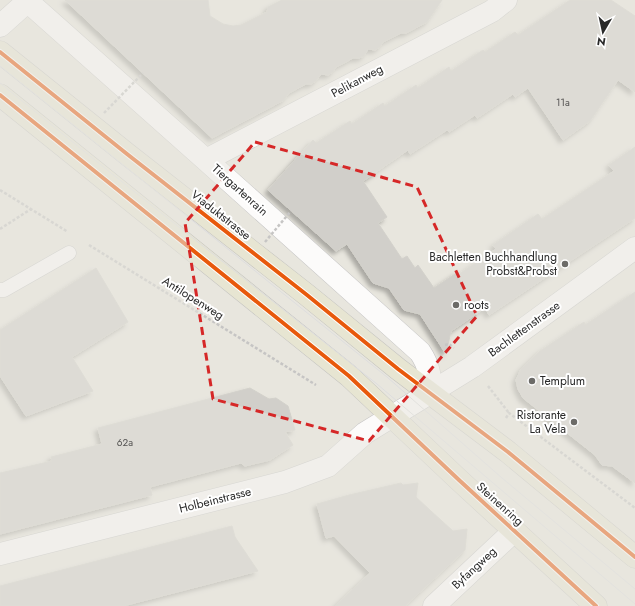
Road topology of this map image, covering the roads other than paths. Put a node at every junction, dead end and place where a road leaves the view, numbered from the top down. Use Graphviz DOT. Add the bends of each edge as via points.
graph roads {
  1 [pos="27,0"];
  2 [pos="506,0"];
  3 [pos="0,26"];
  4 [pos="0,52"];
  5 [pos="0,96"];
  6 [pos="206,160"];
  7 [pos="635,248"];
  8 [pos="69,253"];
  9 [pos="0,290"];
  10 [pos="431,393"];
  11 [pos="410,405"];
  12 [pos="391,417"];
  13 [pos="514,531"];
  14 [pos="0,554"];
  15 [pos="635,557"];
  16 [pos="434,606"];
  17 [pos="596,606"];
  1 -- 3 [label="street"];
  1 -- 6 [label="street, Tiergartenrain"];
  2 -- 6 [label="street, Pelikanweg" via="492,11"];
  4 -- 10 [label="main road, Viaduktstrasse"];
  5 -- 12 [label="main road" via="349,376"];
  6 -- 10 [label="street, Tiergartenrain" via="420,352 430,372"];
  7 -- 10 [label="street, Bachlettenstrasse" via="472,367"];
  8 -- 9 [label="lane"];
  10 -- 11 [label="street, Bachlettenstrasse"];
  10 -- 15 [label="main road" via="508,452"];
  11 -- 12 [label="street, Holbeinstrasse"];
  12 -- 13 [label="main road, Steinenring"];
  12 -- 14 [label="street, Holbeinstrasse" via="365,433 328,466 285,482"];
  13 -- 16 [label="street, Byfangweg"];
  13 -- 17 [label="main road, Steinenring"];
}
